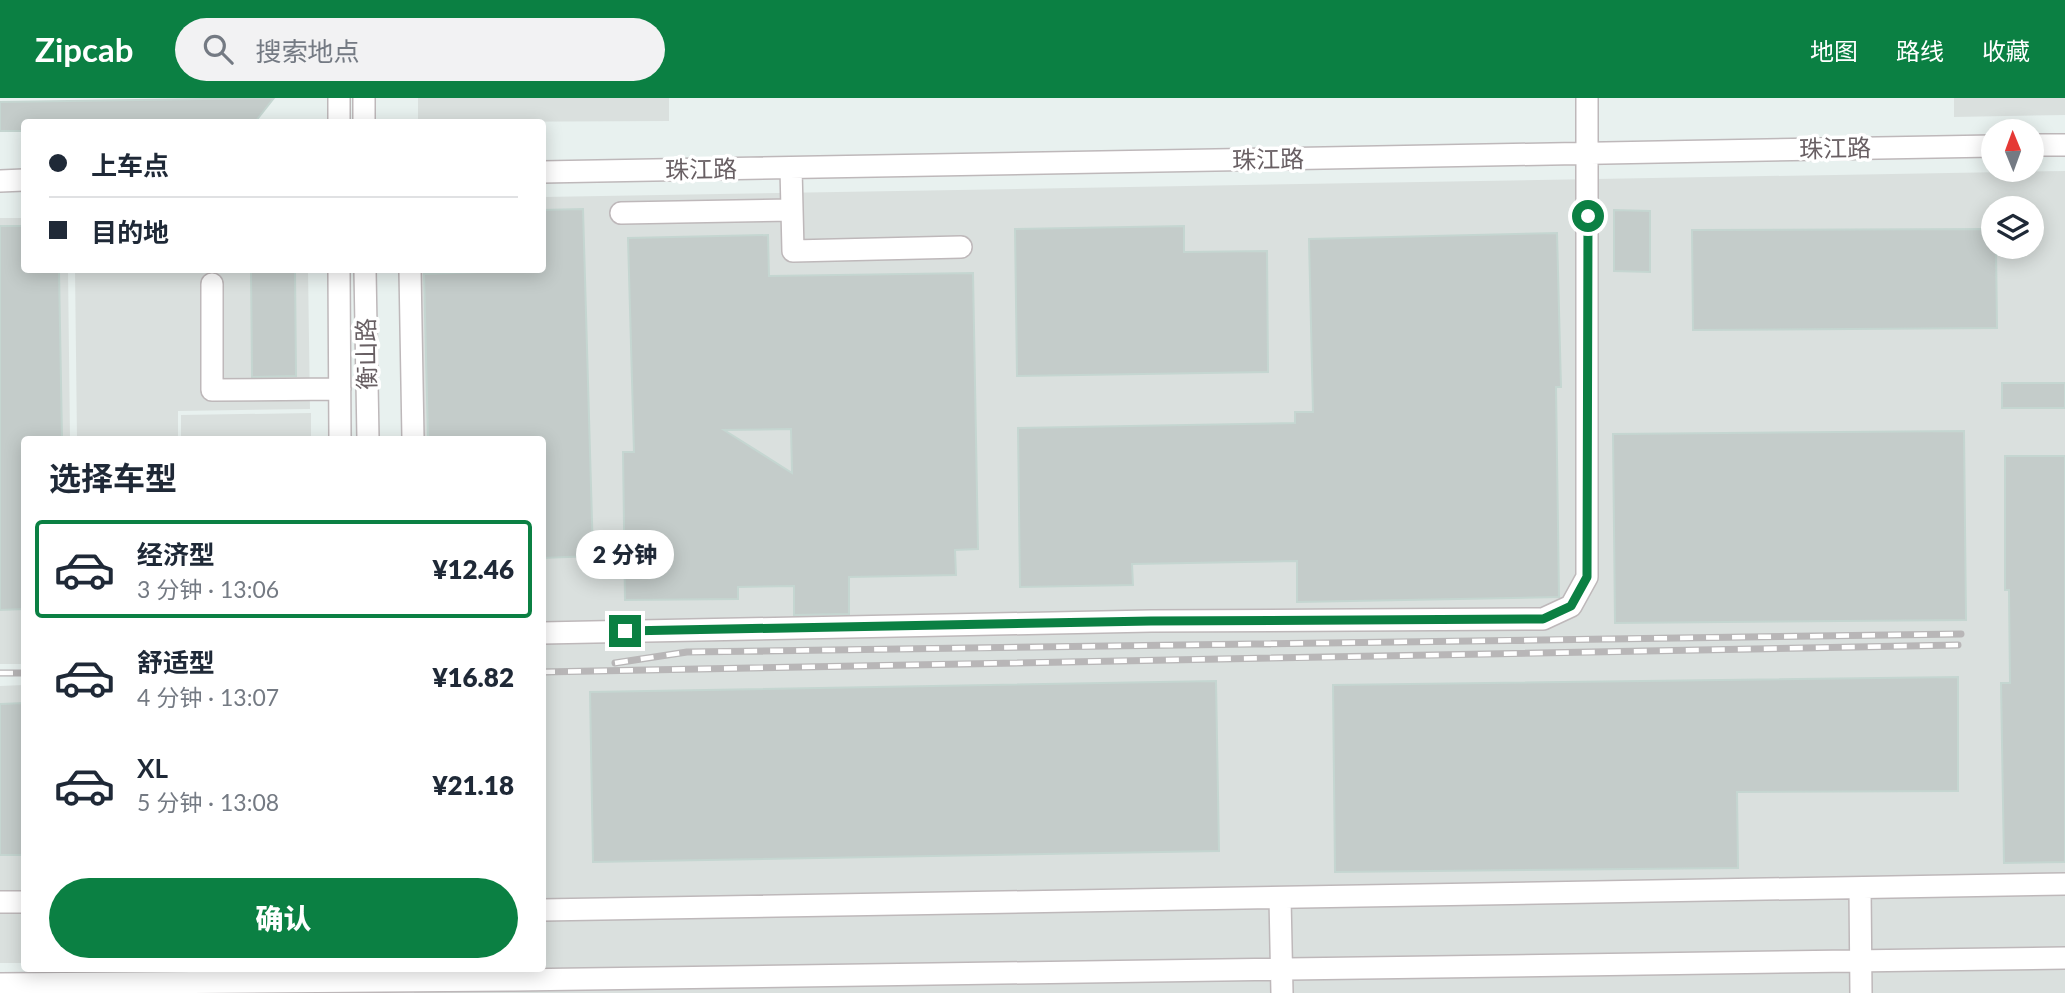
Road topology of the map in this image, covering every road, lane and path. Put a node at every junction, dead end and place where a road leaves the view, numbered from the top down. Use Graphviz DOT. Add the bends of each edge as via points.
graph roads {
  1 [pos="339,98"];
  2 [pos="364,98"];
  3 [pos="1587,98"];
  4 [pos="339,119"];
  5 [pos="364,119"];
  6 [pos="2044,145"];
  7 [pos="2065,145"];
  8 [pos="1981,146"];
  9 [pos="1588,154"];
  10 [pos="791,168"];
  11 [pos="546,172"];
  12 [pos="21,180"];
  13 [pos="0,181"];
  14 [pos="792,210"];
  15 [pos="621,213"];
  16 [pos="961,247"];
  17 [pos="339,273"];
  18 [pos="365,273"];
  19 [pos="410,273"];
  20 [pos="212,284"];
  21 [pos="340,388"];
  22 [pos="340,436"];
  23 [pos="368,436"];
  24 [pos="413,436"];
  25 [pos="546,633"];
  26 [pos="2065,884"];
  27 [pos="1860,888"];
  28 [pos="1280,898"];
  29 [pos="0,902"];
  30 [pos="21,902"];
  31 [pos="546,910"];
  32 [pos="2065,958"];
  33 [pos="1860,961"];
  34 [pos="1282,969"];
  35 [pos="346,980"];
  36 [pos="377,980"];
  37 [pos="514,980"];
  38 [pos="0,984"];
  39 [pos="1282,993"];
  40 [pos="1861,993"];
  1 -- 4 [label="street"];
  2 -- 5 [label="street"];
  3 -- 9 [label="street"];
  6 -- 7 [label="street"];
  8 -- 9 [label="street, 珠江路"];
  9 -- 10 [label="street, 珠江路"];
  9 -- 25 [label="street" via="1587,577 1571,606 1543,619"];
  10 -- 11 [label="street, 珠江路"];
  10 -- 14 [label="street"];
  12 -- 13 [label="street"];
  14 -- 15 [label="street"];
  14 -- 16 [label="street" via="793,250"];
  17 -- 21 [label="street, 衡山路"];
  18 -- 23 [label="street, 衡山路"];
  19 -- 24 [label="street"];
  20 -- 21 [label="street" via="212,390"];
  21 -- 22 [label="street, 衡山路"];
  26 -- 27 [label="street"];
  27 -- 28 [label="street"];
  27 -- 33 [label="street"];
  28 -- 31 [label="street"];
  28 -- 34 [label="street"];
  29 -- 30 [label="street"];
  32 -- 33 [label="street"];
  33 -- 34 [label="street"];
  33 -- 40 [label="street"];
  34 -- 37 [label="street"];
  34 -- 39 [label="street"];
  35 -- 36 [label="street"];
  35 -- 38 [label="street"];
  36 -- 37 [label="street"];
}
